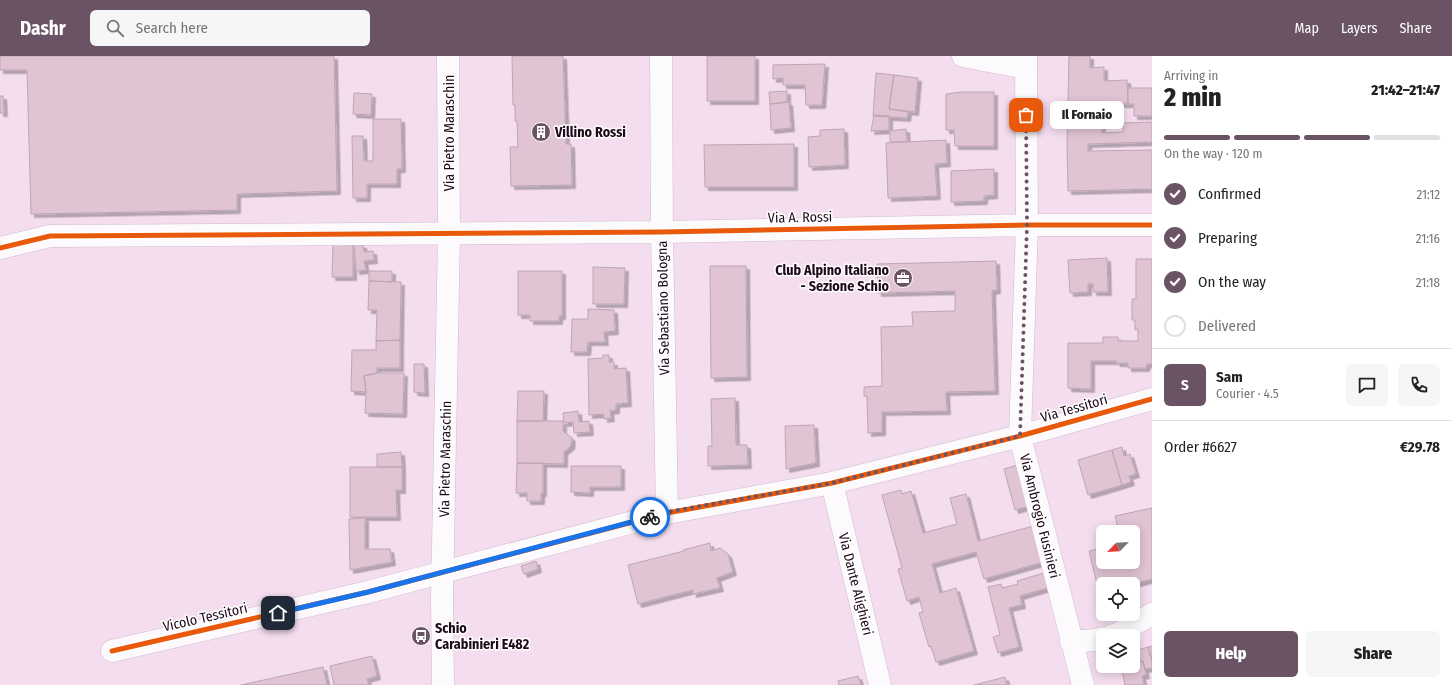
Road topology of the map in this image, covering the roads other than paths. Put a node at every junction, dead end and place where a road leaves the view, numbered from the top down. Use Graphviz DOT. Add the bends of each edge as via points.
graph roads {
  1 [pos="448,56"];
  2 [pos="661,56"];
  3 [pos="963,56"];
  4 [pos="1026,62"];
  5 [pos="1027,225"];
  6 [pos="1152,225"];
  7 [pos="662,232"];
  8 [pos="449,233"];
  9 [pos="0,248"];
  10 [pos="1152,399"];
  11 [pos="1020,436"];
  12 [pos="832,483"];
  13 [pos="667,512"];
  14 [pos="443,572"];
  15 [pos="1152,614"];
  16 [pos="1126,629"];
  17 [pos="1096,640"];
  18 [pos="1071,642"];
  19 [pos="112,651"];
  20 [pos="443,685"];
  21 [pos="880,685"];
  22 [pos="1083,685"];
  1 -- 8 [label="street, Via Pietro Maraschin"];
  2 -- 7 [label="street, Via Sebastiano Bologna"];
  3 -- 4 [label="street"];
  4 -- 5 [label="street, Via Ambrogio Fusinieri"];
  5 -- 6 [label="street, Via A. Rossi"];
  5 -- 7 [label="street, Via A. Rossi"];
  5 -- 11 [label="street, Via Ambrogio Fusinieri"];
  7 -- 8 [label="street, Via A. Rossi"];
  7 -- 13 [label="street, Via Sebastiano Bologna"];
  8 -- 9 [label="street" via="50,236"];
  8 -- 14 [label="street, Via Pietro Maraschin"];
  10 -- 11 [label="street, Via Tessitori"];
  11 -- 12 [label="street, Via Tessitori"];
  11 -- 18 [label="street, Via Ambrogio Fusinieri"];
  12 -- 13 [label="street, Via Tessitori"];
  12 -- 21 [label="street, Via Dante Alighieri"];
  13 -- 14 [label="street, Via Tessitori"];
  14 -- 19 [label="street, Vicolo Tessitori" via="368,592"];
  14 -- 20 [label="street, Via Pietro Maraschin"];
  15 -- 16 [label="street"];
  17 -- 18 [label="street"];
  18 -- 22 [label="street, Via Ambrogio Fusinieri"];
}
